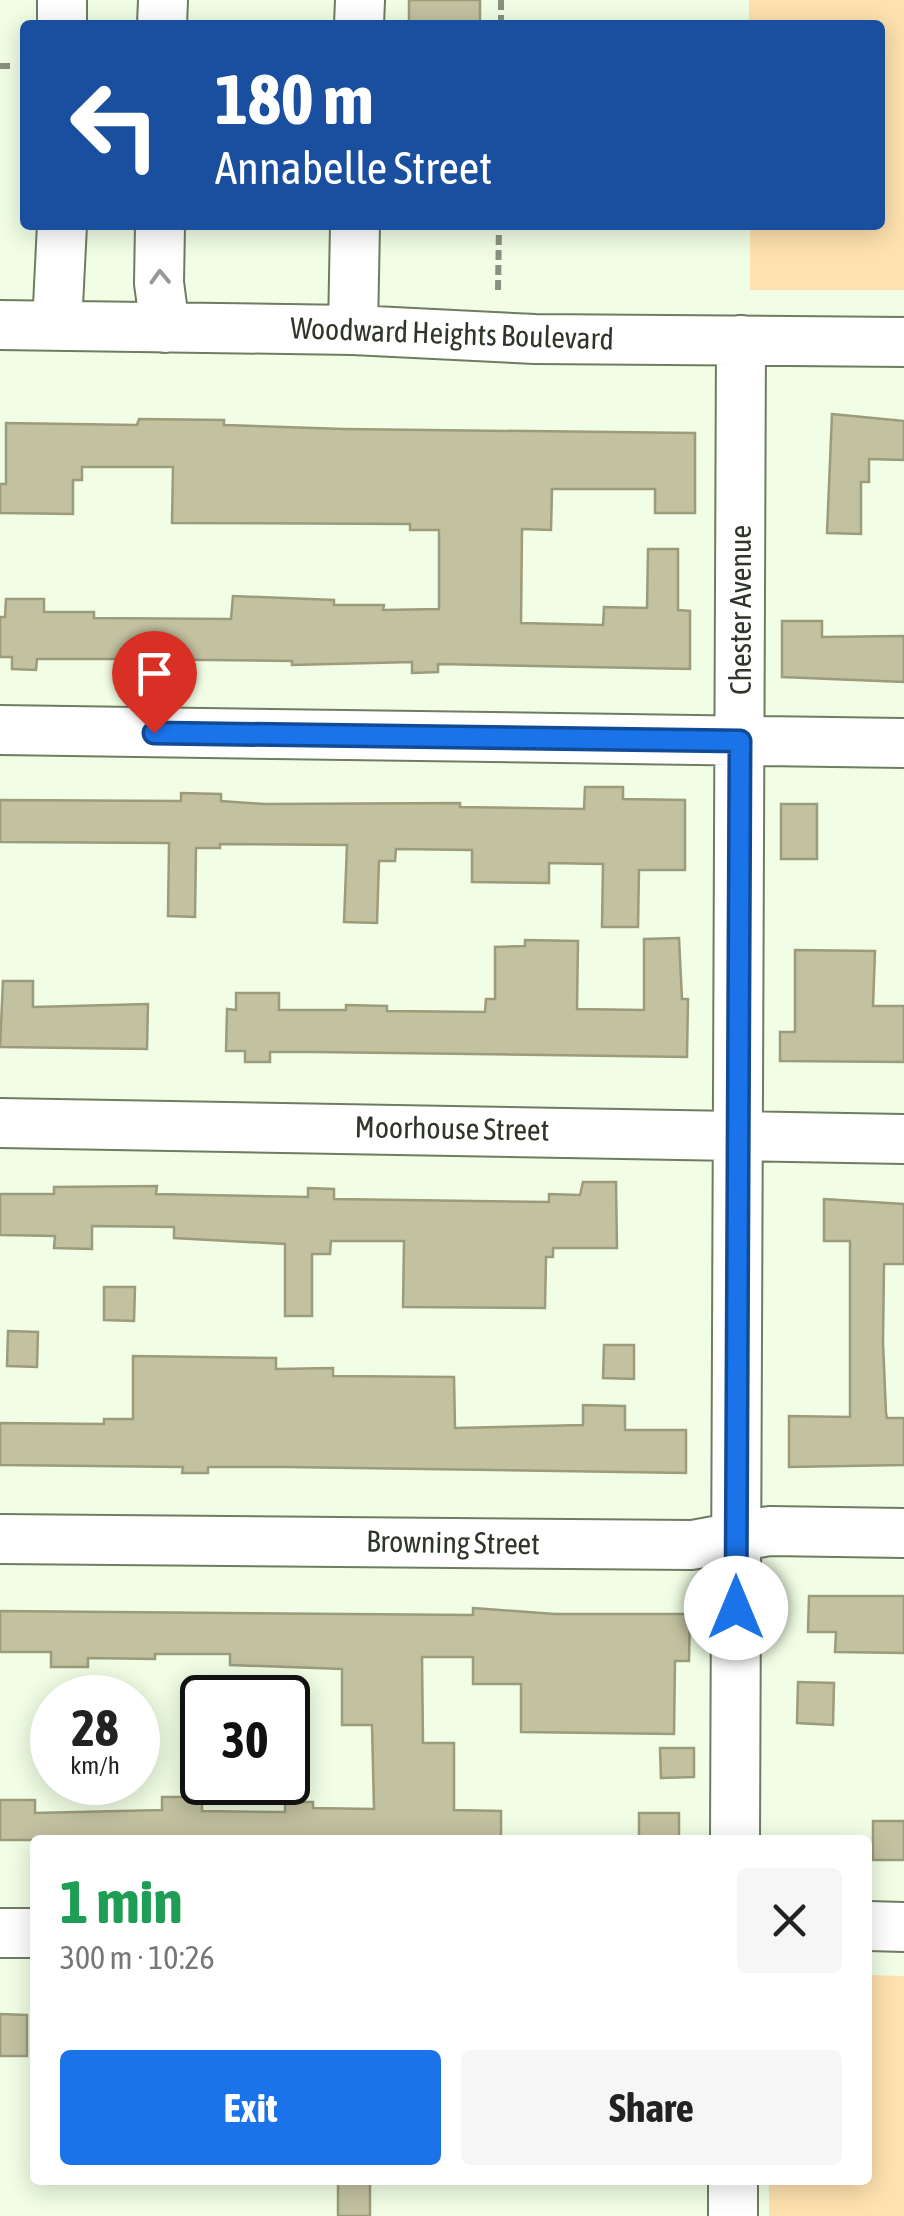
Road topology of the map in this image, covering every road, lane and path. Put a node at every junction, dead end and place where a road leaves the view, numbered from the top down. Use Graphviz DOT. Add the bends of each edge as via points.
graph roads {
  1 [pos="0,66"];
  2 [pos="11,66"];
  3 [pos="62,230"];
  4 [pos="160,230"];
  5 [pos="355,230"];
  6 [pos="498,230"];
  7 [pos="498,290"];
  8 [pos="0,325"];
  9 [pos="57,326"];
  10 [pos="165,328"];
  11 [pos="353,330"];
  12 [pos="741,340"];
  13 [pos="904,342"];
  14 [pos="0,730"];
  15 [pos="740,741"];
  16 [pos="904,744"];
  17 [pos="0,1123"];
  18 [pos="738,1135"];
  19 [pos="904,1139"];
  20 [pos="904,1533"];
  21 [pos="736,1536"];
  22 [pos="0,1539"];
  23 [pos="736,1835"];
  24 [pos="872,1926"];
  25 [pos="904,1927"];
  26 [pos="0,1933"];
  27 [pos="30,1933"];
  28 [pos="733,2185"];
  29 [pos="732,2216"];
  1 -- 2 [label="path"];
  3 -- 9 [label="street"];
  10 -- 4 [label="street, one-way"];
  5 -- 11 [label="street"];
  6 -- 7 [label="path"];
  8 -- 9 [label="street, Woodward Heights Boulevard"];
  9 -- 10 [label="street, Woodward Heights Boulevard"];
  10 -- 11 [label="street, Woodward Heights Boulevard"];
  11 -- 12 [label="street, Woodward Heights Boulevard"];
  12 -- 13 [label="street, Woodward Heights Boulevard"];
  12 -- 15 [label="street, Chester Avenue"];
  14 -- 15 [label="street"];
  15 -- 16 [label="street"];
  15 -- 18 [label="street, Chester Avenue"];
  17 -- 18 [label="street, Moorhouse Street"];
  18 -- 19 [label="street, Moorhouse Street"];
  18 -- 21 [label="street, Chester Avenue"];
  20 -- 21 [label="street, Browning Street"];
  21 -- 22 [label="street, Browning Street" via="692,1545"];
  21 -- 23 [label="street, Chester Avenue"];
  24 -- 25 [label="street"];
  26 -- 27 [label="street"];
  28 -- 29 [label="street"];
}
